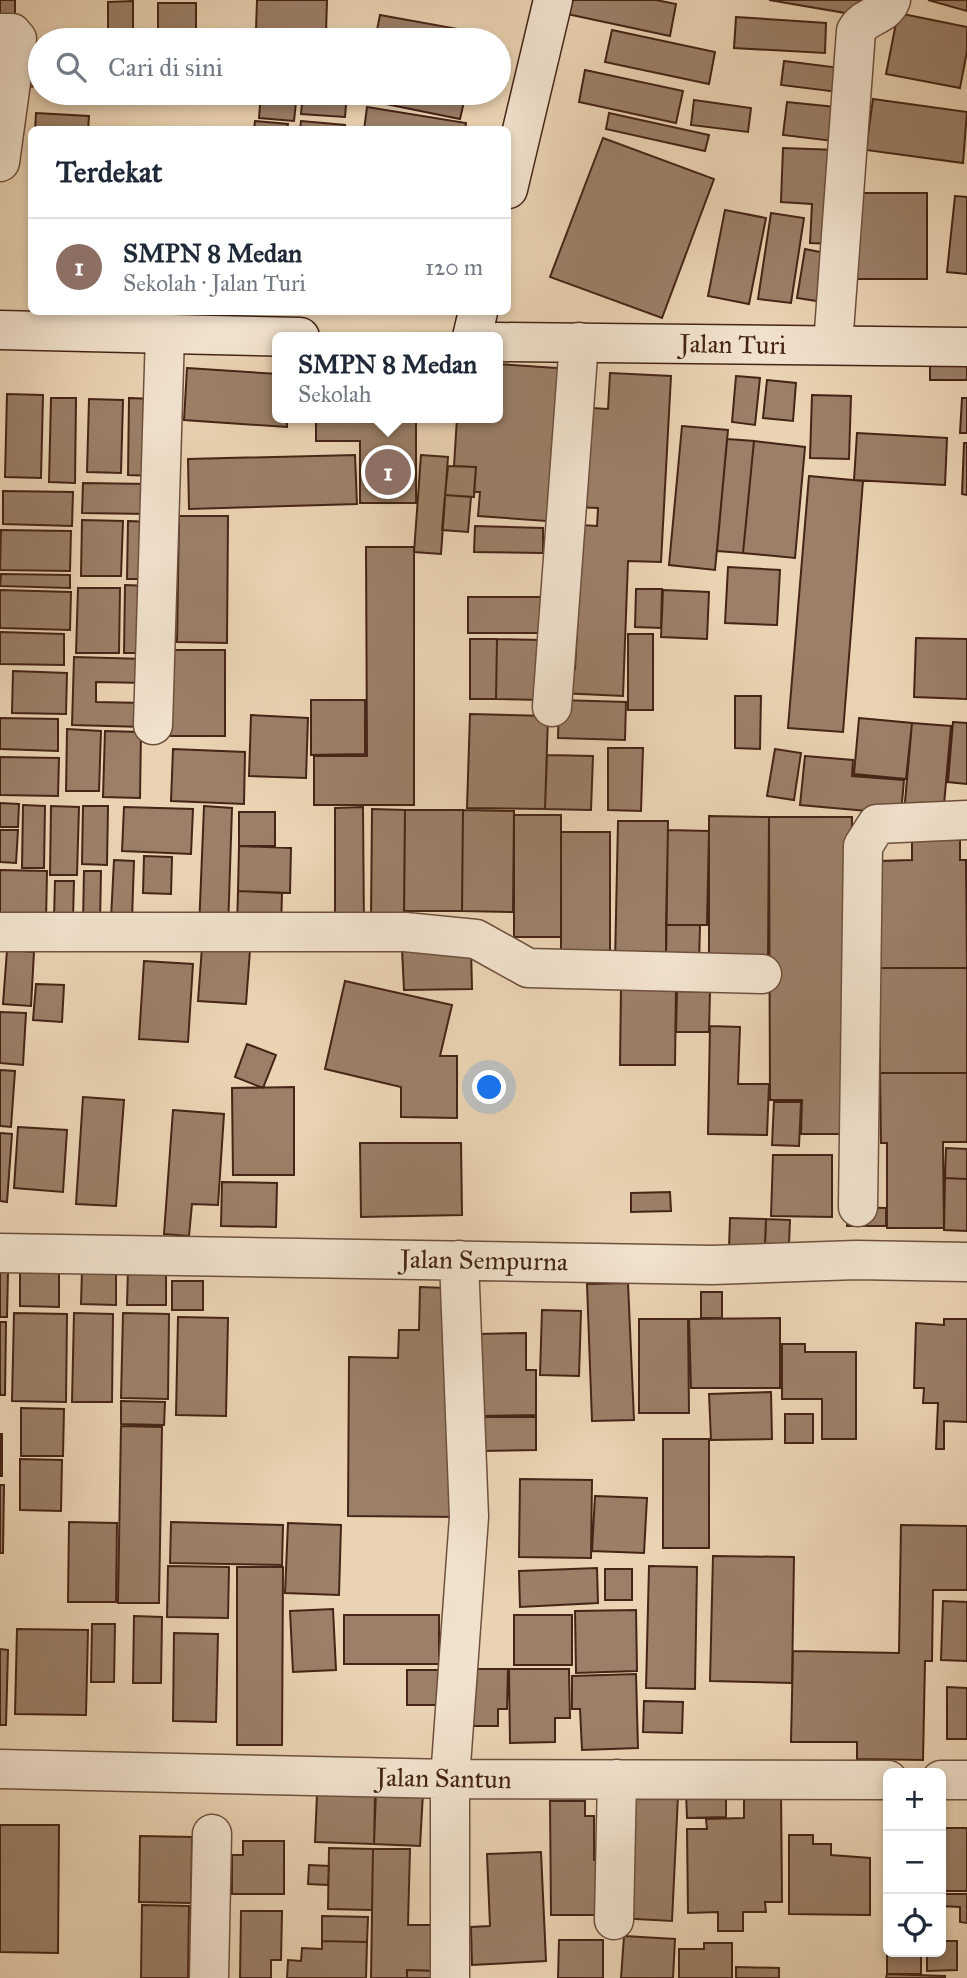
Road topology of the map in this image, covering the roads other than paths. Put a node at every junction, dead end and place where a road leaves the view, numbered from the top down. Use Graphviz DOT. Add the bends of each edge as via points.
graph roads {
  1 [pos="552,0"];
  2 [pos="891,0"];
  3 [pos="0,33"];
  4 [pos="0,162"];
  5 [pos="511,176"];
  6 [pos="0,330"];
  7 [pos="165,334"];
  8 [pos="272,336"];
  9 [pos="503,342"];
  10 [pos="579,342"];
  11 [pos="833,345"];
  12 [pos="967,347"];
  13 [pos="552,707"];
  14 [pos="153,725"];
  15 [pos="967,820"];
  16 [pos="0,932"];
  17 [pos="762,974"];
  18 [pos="857,1231"];
  19 [pos="0,1253"];
  20 [pos="459,1260"];
  21 [pos="967,1262"];
  22 [pos="0,1769"];
  23 [pos="450,1779"];
  24 [pos="617,1779"];
  25 [pos="883,1780"];
  26 [pos="946,1780"];
  27 [pos="967,1780"];
  28 [pos="212,1833"];
  29 [pos="614,1920"];
  30 [pos="209,1978"];
  31 [pos="450,1978"];
  1 -- 5 [label="street"];
  2 -- 11 [label="street" via="856,32"];
  3 -- 4 [label="street" via="12,33 17,39"];
  6 -- 7 [label="street"];
  7 -- 8 [label="street"];
  7 -- 14 [label="street"];
  9 -- 10 [label="street, Jalan Turi"];
  10 -- 11 [label="street, Jalan Turi"];
  10 -- 13 [label="street"];
  11 -- 12 [label="street, Jalan Turi"];
  15 -- 18 [label="street" via="877,824 863,846"];
  16 -- 17 [label="street" via="405,932 476,939 528,968"];
  18 -- 20 [label="street, Jalan Sempurna" via="712,1265"];
  18 -- 21 [label="street, Jalan Sempurna"];
  19 -- 20 [label="street, Jalan Sempurna"];
  20 -- 23 [label="street" via="469,1517"];
  22 -- 23 [label="street, Jalan Santun"];
  23 -- 24 [label="street, Jalan Santun"];
  23 -- 31 [label="street"];
  24 -- 25 [label="street, Jalan Santun"];
  24 -- 29 [label="street"];
  26 -- 27 [label="street"];
  28 -- 30 [label="street"];
}
